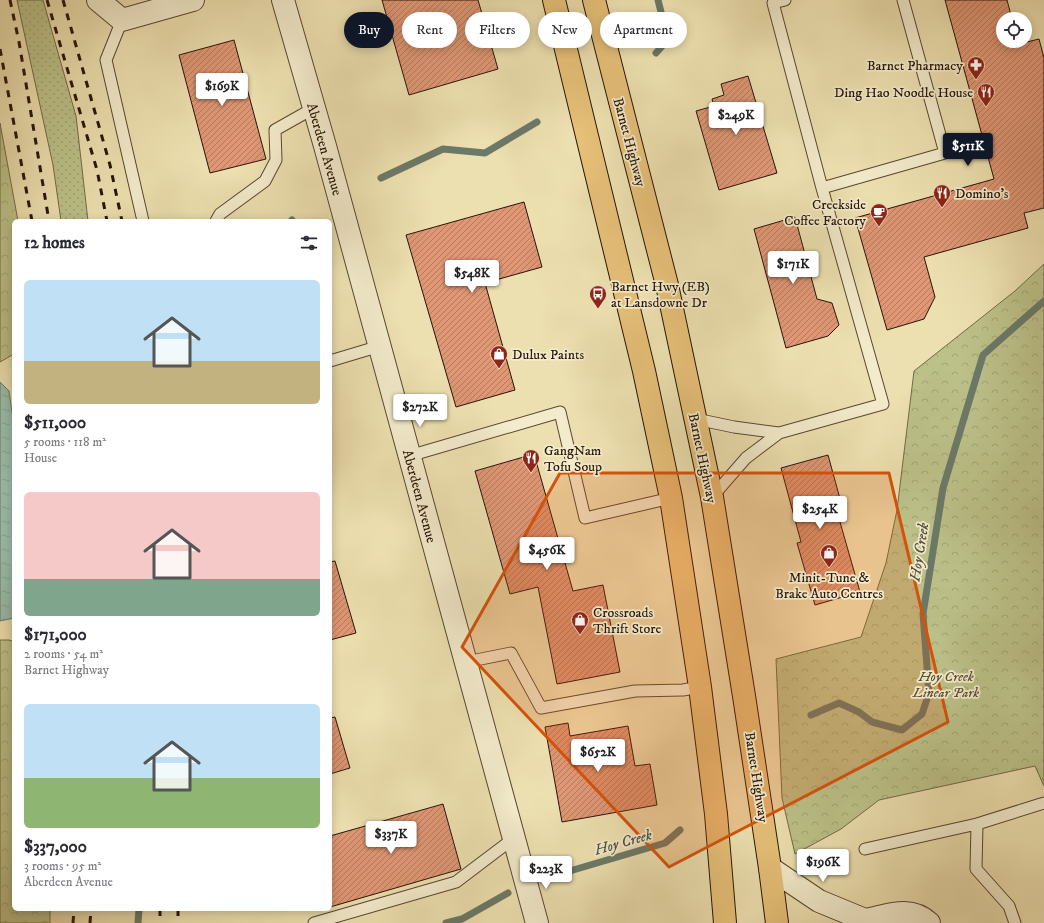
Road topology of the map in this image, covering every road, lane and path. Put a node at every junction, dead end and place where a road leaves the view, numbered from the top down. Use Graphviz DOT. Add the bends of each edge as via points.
graph roads {
  1 [pos="98,0"];
  2 [pos="193,0"];
  3 [pos="283,0"];
  4 [pos="554,0"];
  5 [pos="594,0"];
  6 [pos="785,0"];
  7 [pos="902,0"];
  8 [pos="122,20"];
  9 [pos="314,108"];
  10 [pos="822,188"];
  11 [pos="143,219"];
  12 [pos="217,219"];
  13 [pos="380,346"];
  14 [pos="332,360"];
  15 [pos="696,419"];
  16 [pos="779,433"];
  17 [pos="409,456"];
  18 [pos="712,497"];
  19 [pos="671,498"];
  20 [pos="466,662"];
  21 [pos="700,687"];
  22 [pos="1044,803"];
  23 [pos="977,824"];
  24 [pos="514,838"];
  25 [pos="865,849"];
  26 [pos="770,868"];
  27 [pos="863,922"];
  28 [pos="314,923"];
  29 [pos="537,923"];
  30 [pos="725,923"];
  31 [pos="777,923"];
  32 [pos="929,923"];
  33 [pos="1015,923"];
  1 -- 8 [label="street"];
  2 -- 8 [label="street"];
  3 -- 9 [label="street, Aberdeen Avenue"];
  4 -- 19 [label="main road" via="642,364"];
  5 -- 15 [label="main road, Barnet Highway" via="667,285"];
  6 -- 10 [label="lane" via="773,3"];
  7 -- 10 [label="lane" via="945,153"];
  8 -- 11 [label="lane" via="106,60"];
  9 -- 12 [label="lane" via="275,130 276,160 265,181 220,214"];
  9 -- 13 [label="street, Aberdeen Avenue"];
  10 -- 16 [label="lane" via="883,404"];
  13 -- 14 [label="lane"];
  13 -- 17 [label="street, Aberdeen Avenue"];
  15 -- 16 [label="lane"];
  15 -- 18 [label="main road, Barnet Highway"];
  16 -- 18 [label="lane" via="746,458"];
  17 -- 19 [label="lane" via="560,412 585,518"];
  17 -- 20 [label="street, Aberdeen Avenue"];
  18 -- 26 [label="main road, Barnet Highway"];
  19 -- 21 [label="main road"];
  20 -- 21 [label="lane" via="511,653 541,708 636,691"];
  20 -- 24 [label="street, Aberdeen Avenue"];
  21 -- 30 [label="main road" via="716,814"];
  22 -- 23 [label="lane"];
  23 -- 25 [label="lane"];
  23 -- 33 [label="lane" via="976,869 1010,906"];
  24 -- 28 [label="lane" via="456,882"];
  24 -- 29 [label="street, Aberdeen Avenue"];
  26 -- 27 [label="street" via="819,901"];
  26 -- 31 [label="main road, Barnet Highway"];
  27 -- 32 [label="street" via="905,912 918,915"];
}
